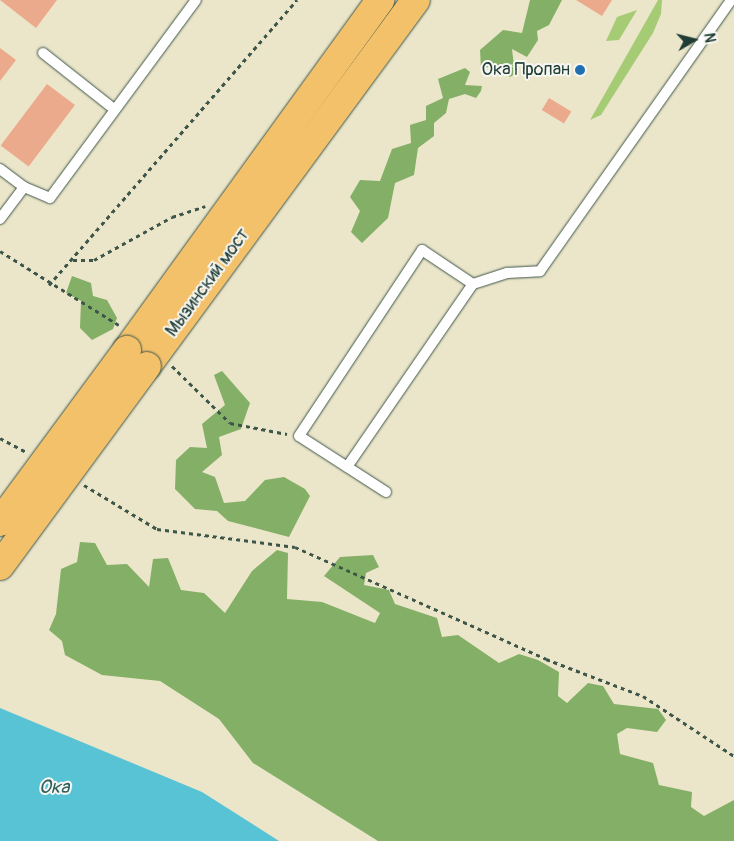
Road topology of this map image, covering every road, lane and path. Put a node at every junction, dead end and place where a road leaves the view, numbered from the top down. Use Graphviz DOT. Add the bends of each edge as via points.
graph roads {
  1 [pos="196,0"];
  2 [pos="297,0"];
  3 [pos="380,0"];
  4 [pos="416,0"];
  5 [pos="731,0"];
  6 [pos="43,53"];
  7 [pos="114,109"];
  8 [pos="0,169"];
  9 [pos="24,186"];
  10 [pos="229,209"];
  11 [pos="0,219"];
  12 [pos="0,251"];
  13 [pos="72,260"];
  14 [pos="472,284"];
  15 [pos="49,285"];
  16 [pos="141,352"];
  17 [pos="299,436"];
  18 [pos="347,467"];
  19 [pos="386,492"];
  20 [pos="111,500"];
  21 [pos="0,522"];
  22 [pos="0,566"];
  23 [pos="734,756"];
  1 -- 7 [label="lane"];
  2 -- 13 [label="path"];
  3 -- 10 [label="main road, Мызинский мост"];
  4 -- 16 [label="main road, Мызинский мост"];
  5 -- 14 [label="lane" via="540,271 507,273"];
  6 -- 7 [label="lane"];
  7 -- 9 [label="lane" via="50,198"];
  8 -- 9 [label="lane"];
  9 -- 11 [label="lane"];
  10 -- 13 [label="path" via="200,205 94,260"];
  10 -- 16 [label="main road, Мызинский мост"];
  12 -- 15 [label="path"];
  13 -- 15 [label="path"];
  14 -- 17 [label="lane" via="422,250"];
  14 -- 18 [label="lane"];
  15 -- 16 [label="path"];
  16 -- 17 [label="path" via="230,423"];
  16 -- 21 [label="main road, Мызинский мост, bridge"];
  16 -- 22 [label="main road, Мызинский мост, bridge"];
  17 -- 18 [label="lane"];
  18 -- 19 [label="lane"];
  20 -- 23 [label="path" via="157,529 295,547 546,659 643,696"];
}
